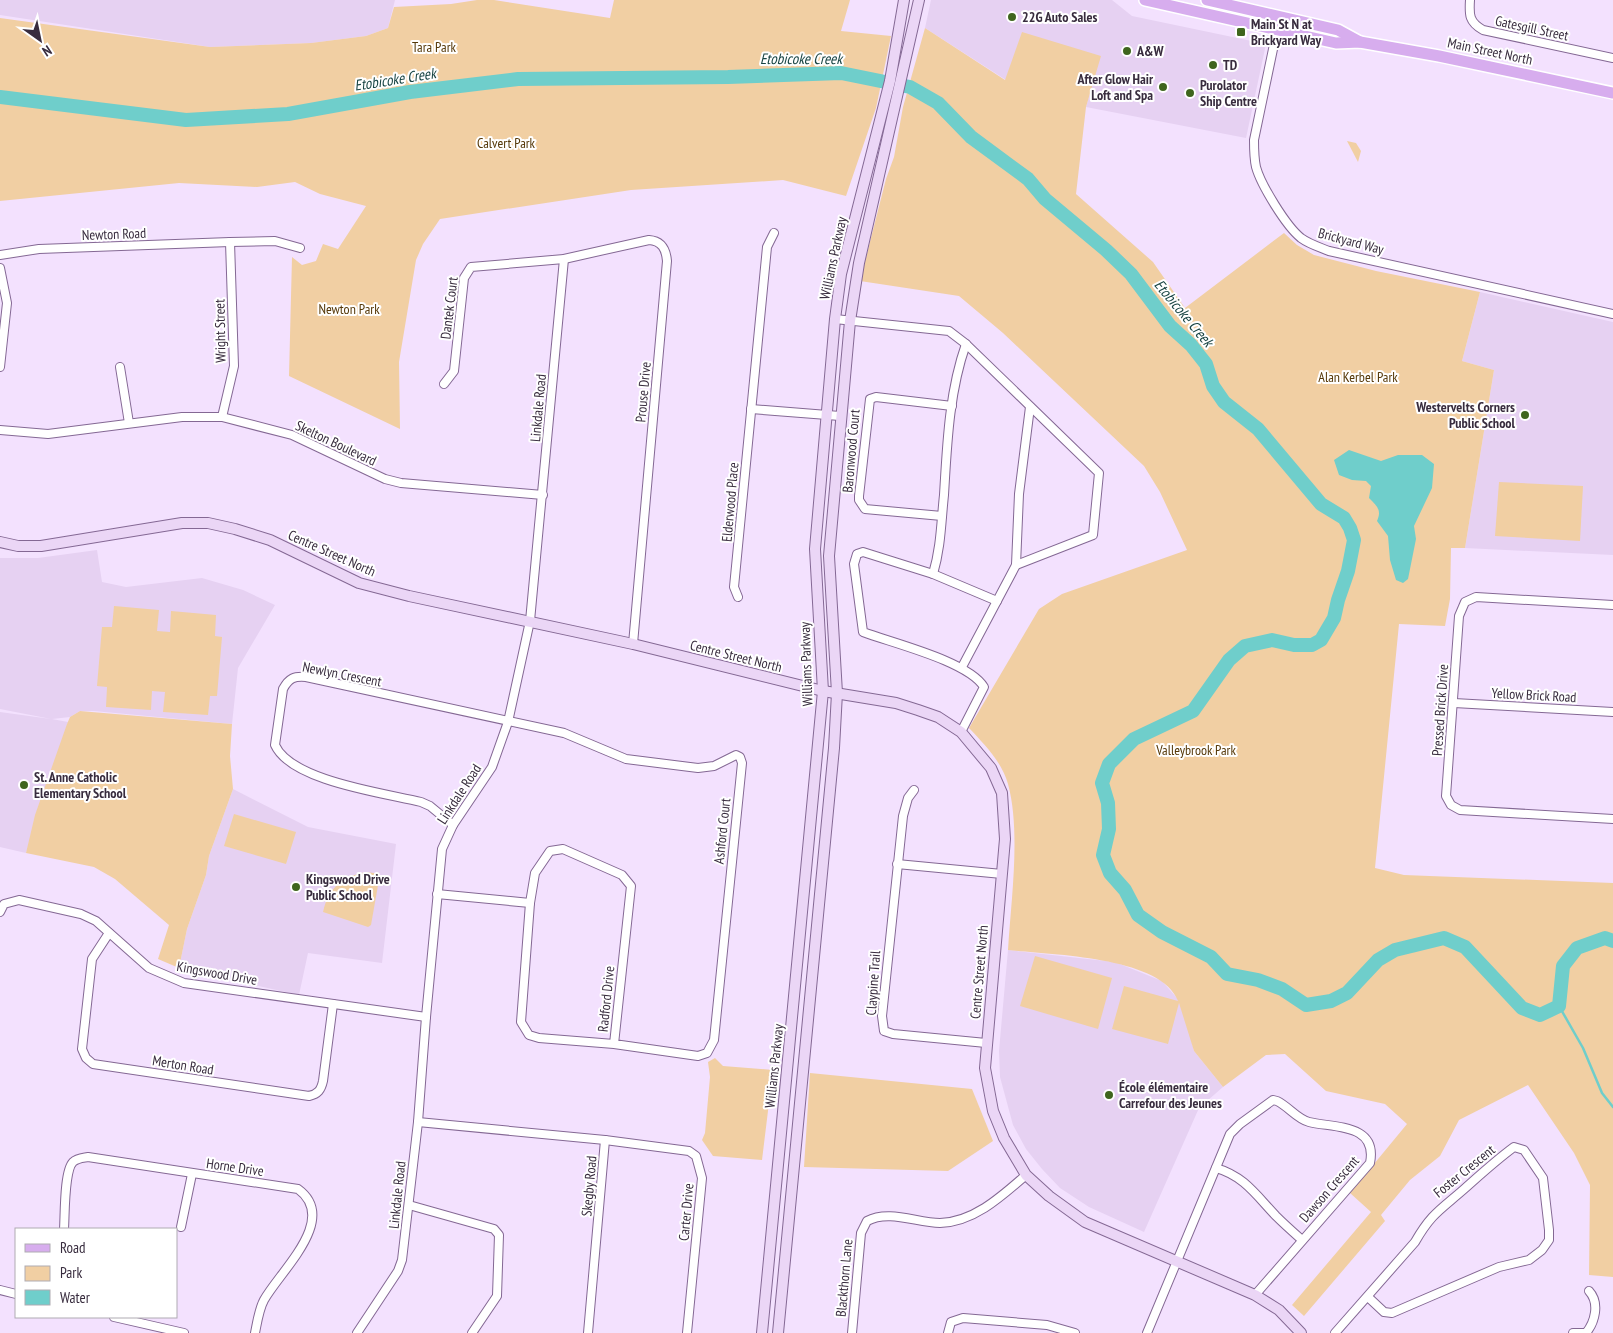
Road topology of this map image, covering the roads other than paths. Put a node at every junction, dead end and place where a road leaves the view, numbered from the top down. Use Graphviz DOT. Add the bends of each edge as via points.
graph roads {
  1 [pos="904,0"];
  2 [pos="919,0"];
  3 [pos="1145,0"];
  4 [pos="1207,0"];
  5 [pos="1470,0"];
  6 [pos="1277,30"];
  7 [pos="1360,42"];
  8 [pos="1613,58"];
  9 [pos="1613,93"];
  10 [pos="774,233"];
  11 [pos="230,242"];
  12 [pos="300,248"];
  13 [pos="0,254"];
  14 [pos="564,260"];
  15 [pos="0,268"];
  16 [pos="1613,314"];
  17 [pos="835,319"];
  18 [pos="850,321"];
  19 [pos="966,344"];
  20 [pos="0,367"];
  21 [pos="120,367"];
  22 [pos="444,384"];
  23 [pos="952,406"];
  24 [pos="1030,406"];
  25 [pos="751,408"];
  26 [pos="827,415"];
  27 [pos="840,416"];
  28 [pos="222,417"];
  29 [pos="129,423"];
  30 [pos="0,430"];
  31 [pos="543,495"];
  32 [pos="942,516"];
  33 [pos="0,542"];
  34 [pos="1016,565"];
  35 [pos="933,574"];
  36 [pos="738,597"];
  37 [pos="997,601"];
  38 [pos="1613,605"];
  39 [pos="530,621"];
  40 [pos="632,644"];
  41 [pos="962,667"];
  42 [pos="823,691"];
  43 [pos="837,693"];
  44 [pos="1454,703"];
  45 [pos="1613,712"];
  46 [pos="508,722"];
  47 [pos="961,732"];
  48 [pos="914,790"];
  49 [pos="1613,819"];
  50 [pos="453,825"];
  51 [pos="897,864"];
  52 [pos="1002,874"];
  53 [pos="437,894"];
  54 [pos="530,903"];
  55 [pos="0,912"];
  56 [pos="109,933"];
  57 [pos="333,1004"];
  58 [pos="426,1017"];
  59 [pos="986,1043"];
  60 [pos="614,1044"];
  61 [pos="418,1122"];
  62 [pos="606,1140"];
  63 [pos="1216,1168"];
  64 [pos="192,1174"];
  65 [pos="1026,1175"];
  66 [pos="409,1205"];
  67 [pos="181,1227"];
  68 [pos="64,1228"];
  69 [pos="1302,1240"];
  70 [pos="1177,1261"];
  71 [pos="0,1290"];
  72 [pos="1589,1291"];
  73 [pos="15,1294"];
  74 [pos="1255,1295"];
  75 [pos="1368,1297"];
  76 [pos="118,1318"];
  77 [pos="184,1333"];
  78 [pos="255,1333"];
  79 [pos="357,1333"];
  80 [pos="472,1333"];
  81 [pos="588,1333"];
  82 [pos="687,1333"];
  83 [pos="762,1333"];
  84 [pos="778,1333"];
  85 [pos="852,1333"];
  86 [pos="948,1333"];
  87 [pos="1075,1333"];
  88 [pos="1147,1333"];
  89 [pos="1301,1333"];
  90 [pos="1335,1333"];
  91 [pos="1573,1333"];
  92 [pos="1585,1333"];
  1 -- 17 [label="main road, Williams Parkway" via="895,59 841,274"];
  2 -- 18 [label="main road, Williams Parkway" via="859,263"];
  3 -- 6 [label="main road, Main Street North"];
  4 -- 7 [label="main road, Main Street North" via="1338,30"];
  5 -- 8 [label="street, Gatesgill Street" via="1468,16 1482,30"];
  6 -- 7 [label="main road, Main Street North" via="1336,43"];
  6 -- 16 [label="street, Brickyard Way" via="1254,140 1254,155 1263,182 1299,237 1329,251"];
  7 -- 9 [label="main road, Main Street North"];
  10 -- 25 [label="street, Elderwood Place" via="767,247"];
  11 -- 12 [label="street, Newton Road" via="275,241"];
  11 -- 13 [label="street, Newton Road"];
  11 -- 28 [label="street, Wright Street" via="234,366"];
  14 -- 22 [label="street, Dantek Court" via="470,267 464,278 454,372"];
  14 -- 31 [label="street, Linkdale Road"];
  14 -- 40 [label="street, Prouse Drive" via="649,240 656,240 666,254"];
  15 -- 20 [label="street" via="7,303"];
  17 -- 18 [label="street"];
  17 -- 26 [label="main road, Williams Parkway"];
  18 -- 19 [label="street" via="949,331"];
  18 -- 27 [label="main road, Williams Parkway"];
  19 -- 23 [label="street" via="958,366"];
  19 -- 24 [label="street"];
  21 -- 29 [label="street"];
  23 -- 32 [label="street"];
  23 -- 32 [label="street, Baronwood Court" via="876,397 870,399 859,496 865,509"];
  24 -- 34 [label="street" via="1019,494"];
  24 -- 34 [label="street" via="1099,473 1093,535"];
  25 -- 26 [label="street"];
  25 -- 36 [label="street, Elderwood Place" via="734,587"];
  26 -- 27 [label="street"];
  26 -- 42 [label="main road, Williams Parkway" via="815,549"];
  27 -- 43 [label="main road, Williams Parkway" via="829,556"];
  28 -- 29 [label="street, Skelton Boulevard" via="182,417"];
  28 -- 31 [label="street, Skelton Boulevard" via="292,435 385,479 401,483"];
  29 -- 30 [label="street, Skelton Boulevard" via="48,434"];
  31 -- 39 [label="street, Linkdale Road"];
  32 -- 35 [label="street" via="941,547"];
  33 -- 39 [label="main road, Centre Street North" via="41,546 182,523 208,523 270,540 359,582 409,596"];
  34 -- 37 [label="street"];
  35 -- 37 [label="street"];
  35 -- 41 [label="street" via="863,552 857,554 854,564 863,632"];
  37 -- 41 [label="street"];
  38 -- 44 [label="street, Pressed Brick Drive" via="1476,597 1465,602 1459,616"];
  39 -- 40 [label="main road, Centre Street North"];
  39 -- 46 [label="street, Linkdale Road"];
  40 -- 42 [label="main road, Centre Street North"];
  41 -- 47 [label="street" via="984,687"];
  42 -- 43 [label="main road, Centre Street North"];
  42 -- 83 [label="main road, Williams Parkway"];
  43 -- 47 [label="main road, Centre Street North" via="896,703 938,717"];
  43 -- 84 [label="main road, Williams Parkway"];
  44 -- 45 [label="street, Yellow Brick Road"];
  44 -- 49 [label="street, Pressed Brick Drive" via="1446,796 1451,805 1460,810"];
  46 -- 50 [label="street, Linkdale Road" via="492,767"];
  46 -- 50 [label="street, Newlyn Crescent" via="306,677 296,676 288,680 283,689 274,746 286,762 318,778 421,802"];
  46 -- 60 [label="street, Ashford Court" via="564,733 626,759 698,768 714,766 736,755 742,763 712,1046 707,1053 698,1056"];
  47 -- 52 [label="main road, Centre Street North" via="986,760 1002,793 1005,819"];
  48 -- 51 [label="street, Claypine Trail" via="903,816"];
  50 -- 53 [label="street, Linkdale Road" via="444,841"];
  51 -- 52 [label="street"];
  51 -- 59 [label="street, Claypine Trail" via="882,1016 884,1031"];
  52 -- 59 [label="main road, Centre Street North"];
  53 -- 54 [label="street"];
  53 -- 58 [label="street, Linkdale Road"];
  54 -- 60 [label="street, Radford Drive" via="521,1022 524,1030 539,1038"];
  54 -- 60 [label="street, Radford Drive" via="535,873 554,848 563,849 628,880 631,886"];
  55 -- 56 [label="street, Kingswood Drive" via="4,904 19,900 81,914 96,921"];
  56 -- 57 [label="street, Kingswood Drive" via="150,968 184,983"];
  56 -- 57 [label="street, Merton Road" via="96,950 91,965 82,1049 93,1064 315,1095 323,1081"];
  57 -- 58 [label="street, Kingswood Drive"];
  58 -- 61 [label="street, Linkdale Road"];
  59 -- 65 [label="main road, Centre Street North" via="985,1068 993,1111 1004,1138"];
  61 -- 62 [label="street, Skegby Road"];
  61 -- 66 [label="street, Linkdale Road"];
  62 -- 81 [label="street, Skegby Road"];
  62 -- 82 [label="street, Carter Drive" via="689,1151 700,1164 702,1178"];
  63 -- 69 [label="street, Dawson Crescent" via="1230,1172 1254,1190"];
  63 -- 69 [label="street, Dawson Crescent" via="1230,1134 1273,1100 1283,1103 1308,1122 1346,1127 1362,1136 1369,1149 1370,1163"];
  63 -- 70 [label="street, Dawson Crescent"];
  64 -- 67 [label="street"];
  64 -- 68 [label="street, Horne Drive" via="79,1158 68,1172"];
  64 -- 78 [label="street, Horne Drive" via="298,1189 308,1196 313,1208 308,1236 263,1301"];
  65 -- 70 [label="main road, Centre Street North" via="1085,1222"];
  65 -- 85 [label="street, Blackthorn Lane" via="982,1210 952,1220 939,1223 880,1216 867,1221 861,1233"];
  66 -- 79 [label="street, Linkdale Road" via="398,1271"];
  66 -- 80 [label="street" via="494,1229 498,1235 497,1296"];
  69 -- 74 [label="street, Dawson Crescent"];
  70 -- 74 [label="main road, Centre Street North"];
  70 -- 88 [label="street"];
  71 -- 73 [label="street"];
  72 -- 92 [label="street" via="1594,1298 1594,1319"];
  74 -- 89 [label="main road, Centre Street North" via="1279,1310"];
  75 -- 75 [label="street, Foster Crescent" via="1384,1312 1392,1313 1499,1267 1528,1260 1542,1250 1549,1240 1543,1178 1524,1150 1514,1147 1438,1209 1415,1242"];
  75 -- 90 [label="street, Foster Crescent"];
  76 -- 77 [label="street"];
  86 -- 87 [label="street" via="951,1322 963,1318 1047,1325"];
  91 -- 92 [label="street"];
}
